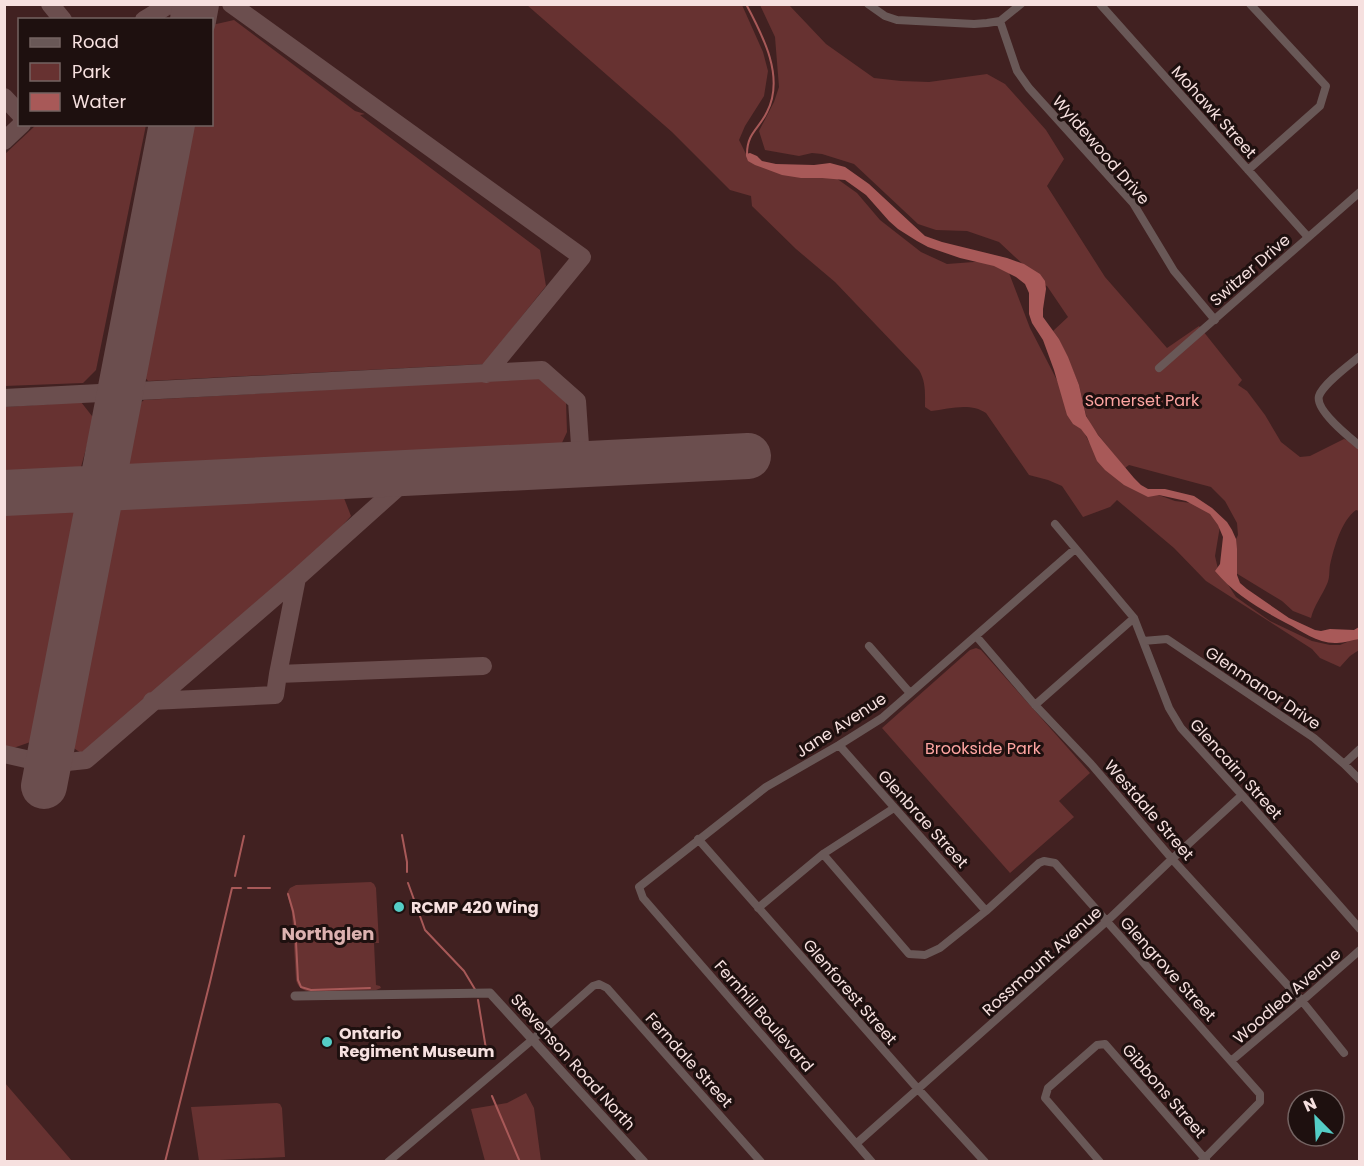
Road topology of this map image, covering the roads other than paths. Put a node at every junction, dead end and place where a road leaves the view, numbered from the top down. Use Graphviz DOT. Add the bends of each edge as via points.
graph roads {
  1 [pos="868,4"];
  2 [pos="1021,4"];
  3 [pos="1101,4"];
  4 [pos="1250,4"];
  5 [pos="1000,21"];
  6 [pos="1248,170"];
  7 [pos="1359,192"];
  8 [pos="1308,237"];
  9 [pos="1215,320"];
  10 [pos="1359,356"];
  11 [pos="1159,368"];
  12 [pos="1359,446"];
  13 [pos="1055,524"];
  14 [pos="1075,549"];
  15 [pos="1134,618"];
  16 [pos="976,636"];
  17 [pos="1143,641"];
  18 [pos="868,646"];
  19 [pos="910,693"];
  20 [pos="1035,705"];
  21 [pos="839,745"];
  22 [pos="1359,749"];
  23 [pos="1344,764"];
  24 [pos="1359,780"];
  25 [pos="1242,795"];
  26 [pos="894,808"];
  27 [pos="698,839"];
  28 [pos="824,854"];
  29 [pos="1172,859"];
  30 [pos="639,887"];
  31 [pos="758,908"];
  32 [pos="986,910"];
  33 [pos="1107,921"];
  34 [pos="1359,929"];
  35 [pos="1359,950"];
  36 [pos="295,996"];
  37 [pos="1302,1001"];
  38 [pos="532,1040"];
  39 [pos="1344,1053"];
  40 [pos="1231,1061"];
  41 [pos="918,1089"];
  42 [pos="857,1143"];
  43 [pos="1204,1160"];
  44 [pos="388,1161"];
  45 [pos="644,1161"];
  46 [pos="761,1161"];
  47 [pos="872,1161"];
  48 [pos="984,1161"];
  49 [pos="1100,1161"];
  1 -- 5 [label="street" via="897,20 965,24"];
  2 -- 5 [label="street"];
  3 -- 6 [label="street, Mohawk Street"];
  4 -- 6 [label="street" via="1326,86 1320,106"];
  5 -- 9 [label="street, Wyldewood Drive" via="1017,71 1029,88 1133,203 1174,271"];
  6 -- 8 [label="street, Mohawk Street"];
  7 -- 8 [label="street, Switzer Drive"];
  8 -- 9 [label="street, Switzer Drive"];
  9 -- 11 [label="street, Switzer Drive"];
  10 -- 12 [label="street" via="1324,387 1318,399 1323,411"];
  13 -- 14 [label="street, Glencairn Street"];
  14 -- 15 [label="street, Glencairn Street"];
  14 -- 16 [label="street, Jane Avenue"];
  15 -- 17 [label="street, Glencairn Street"];
  15 -- 20 [label="street"];
  16 -- 19 [label="street, Jane Avenue"];
  16 -- 20 [label="street, Westdale Street"];
  17 -- 23 [label="street, Glenmanor Drive" via="1167,639 1314,738"];
  17 -- 25 [label="street, Glencairn Street" via="1181,728"];
  18 -- 19 [label="street"];
  19 -- 21 [label="street, Jane Avenue" via="882,718"];
  20 -- 29 [label="street, Westdale Street"];
  21 -- 26 [label="street, Glenbrae Street"];
  21 -- 27 [label="street, Jane Avenue" via="765,787"];
  22 -- 23 [label="street"];
  23 -- 24 [label="street, Glenmanor Drive"];
  25 -- 29 [label="street, Rossmount Avenue"];
  25 -- 34 [label="street, Glencairn Street"];
  26 -- 28 [label="street"];
  26 -- 32 [label="street, Glenbrae Street"];
  27 -- 30 [label="street, Jane Avenue"];
  27 -- 31 [label="street, Glenforest Street"];
  28 -- 31 [label="street"];
  28 -- 32 [label="street" via="909,954 925,956 940,948"];
  29 -- 33 [label="street, Rossmount Avenue"];
  29 -- 37 [label="street, Westdale Street"];
  30 -- 42 [label="street, Fernhill Boulevard" via="643,898"];
  31 -- 41 [label="street, Glenforest Street"];
  32 -- 33 [label="street, Glengrove Street" via="1044,861 1055,863"];
  33 -- 40 [label="street, Glengrove Street"];
  33 -- 41 [label="street, Rossmount Avenue"];
  35 -- 37 [label="street, Woodlea Avenue"];
  36 -- 38 [label="street, Stevenson Road North" via="490,993"];
  37 -- 39 [label="street, Westdale Street"];
  37 -- 40 [label="street, Woodlea Avenue"];
  38 -- 44 [label="street"];
  38 -- 45 [label="street, Stevenson Road North"];
  38 -- 46 [label="street, Ferndale Street" via="593,986 607,988"];
  40 -- 43 [label="street, Glengrove Street" via="1260,1094 1260,1102"];
  41 -- 42 [label="street, Rossmount Avenue"];
  41 -- 48 [label="street, Glenforest Street"];
  42 -- 47 [label="street, Fernhill Boulevard"];
  43 -- 49 [label="street, Gibbons Street" via="1105,1044 1097,1045 1048,1088 1045,1098"];
}
